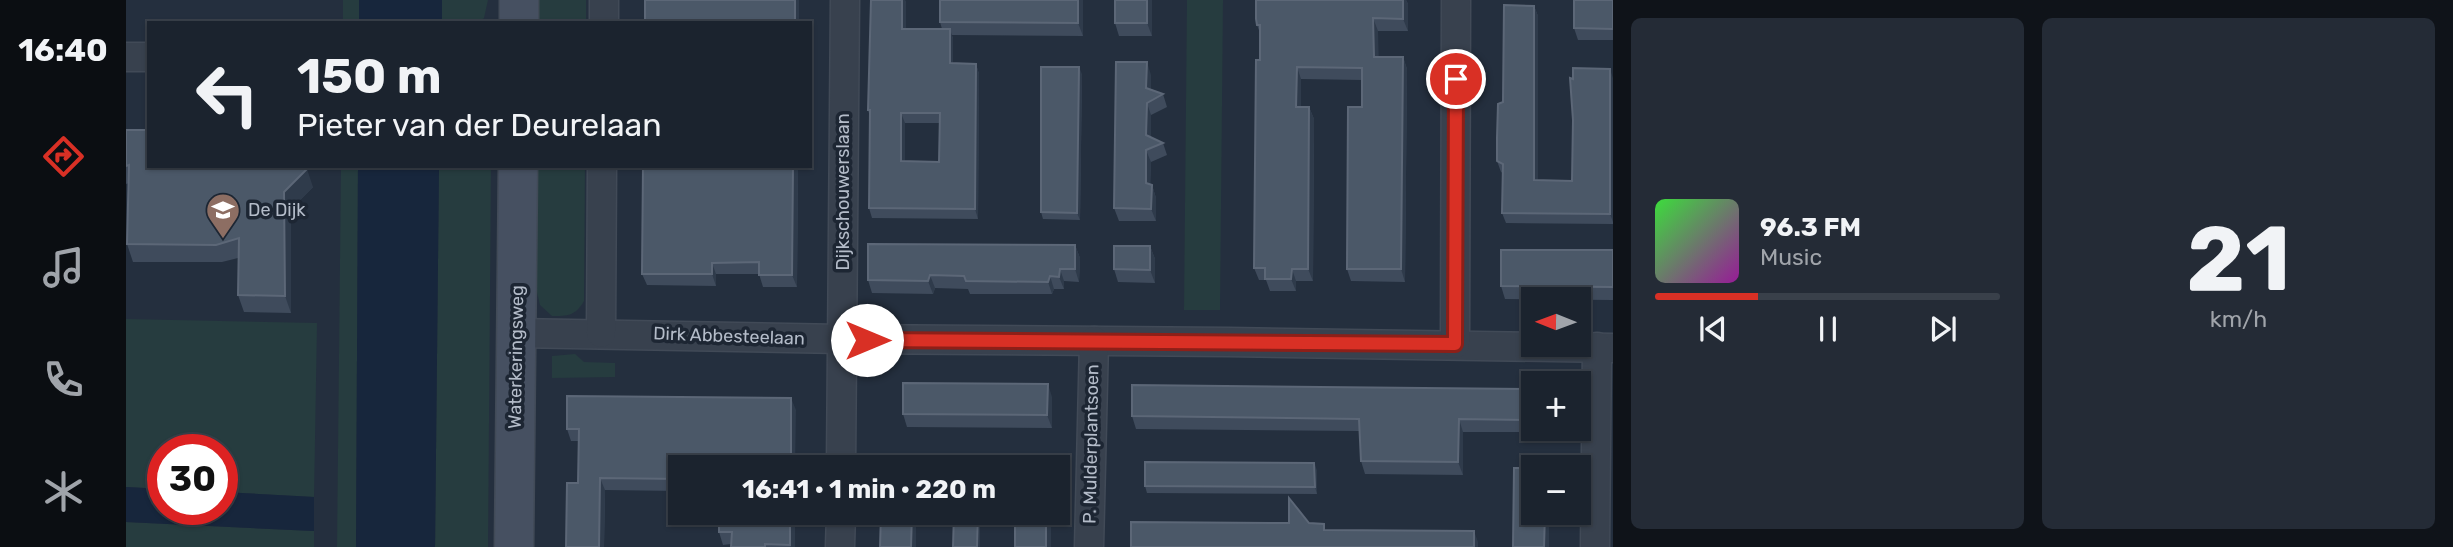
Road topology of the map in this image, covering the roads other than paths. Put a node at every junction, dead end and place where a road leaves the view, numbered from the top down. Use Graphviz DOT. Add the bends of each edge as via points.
graph roads {
  1 [pos="519,0"];
  2 [pos="604,0"];
  3 [pos="845,0"];
  4 [pos="1456,0"];
  5 [pos="519,21"];
  6 [pos="604,21"];
  7 [pos="126,57"];
  8 [pos="147,57"];
  9 [pos="518,168"];
  10 [pos="602,168"];
  11 [pos="516,332"];
  12 [pos="601,333"];
  13 [pos="842,340"];
  14 [pos="1094,341"];
  15 [pos="1455,344"];
  16 [pos="1605,348"];
  17 [pos="841,455"];
  18 [pos="841,525"];
  19 [pos="514,547"];
  20 [pos="840,547"];
  21 [pos="1088,547"];
  22 [pos="1595,547"];
  1 -- 5 [label="street"];
  2 -- 6 [label="street"];
  3 -- 13 [label="street, Dijkschouwerslaan"];
  4 -- 15 [label="street"];
  7 -- 8 [label="street"];
  9 -- 11 [label="street, Waterkeringsweg"];
  10 -- 12 [label="street"];
  11 -- 12 [label="street, Dirk Abbesteelaan"];
  11 -- 19 [label="street, Waterkeringsweg"];
  12 -- 13 [label="street, Dirk Abbesteelaan"];
  13 -- 14 [label="street, Dirk Abbesteelaan"];
  13 -- 17 [label="street, Dijkschouwerslaan"];
  14 -- 15 [label="street, Dirk Abbesteelaan"];
  14 -- 21 [label="street, P. Mulderplantsoen"];
  15 -- 16 [label="street, Dirk Abbesteelaan"];
  16 -- 22 [label="street"];
  18 -- 20 [label="street"];
}
